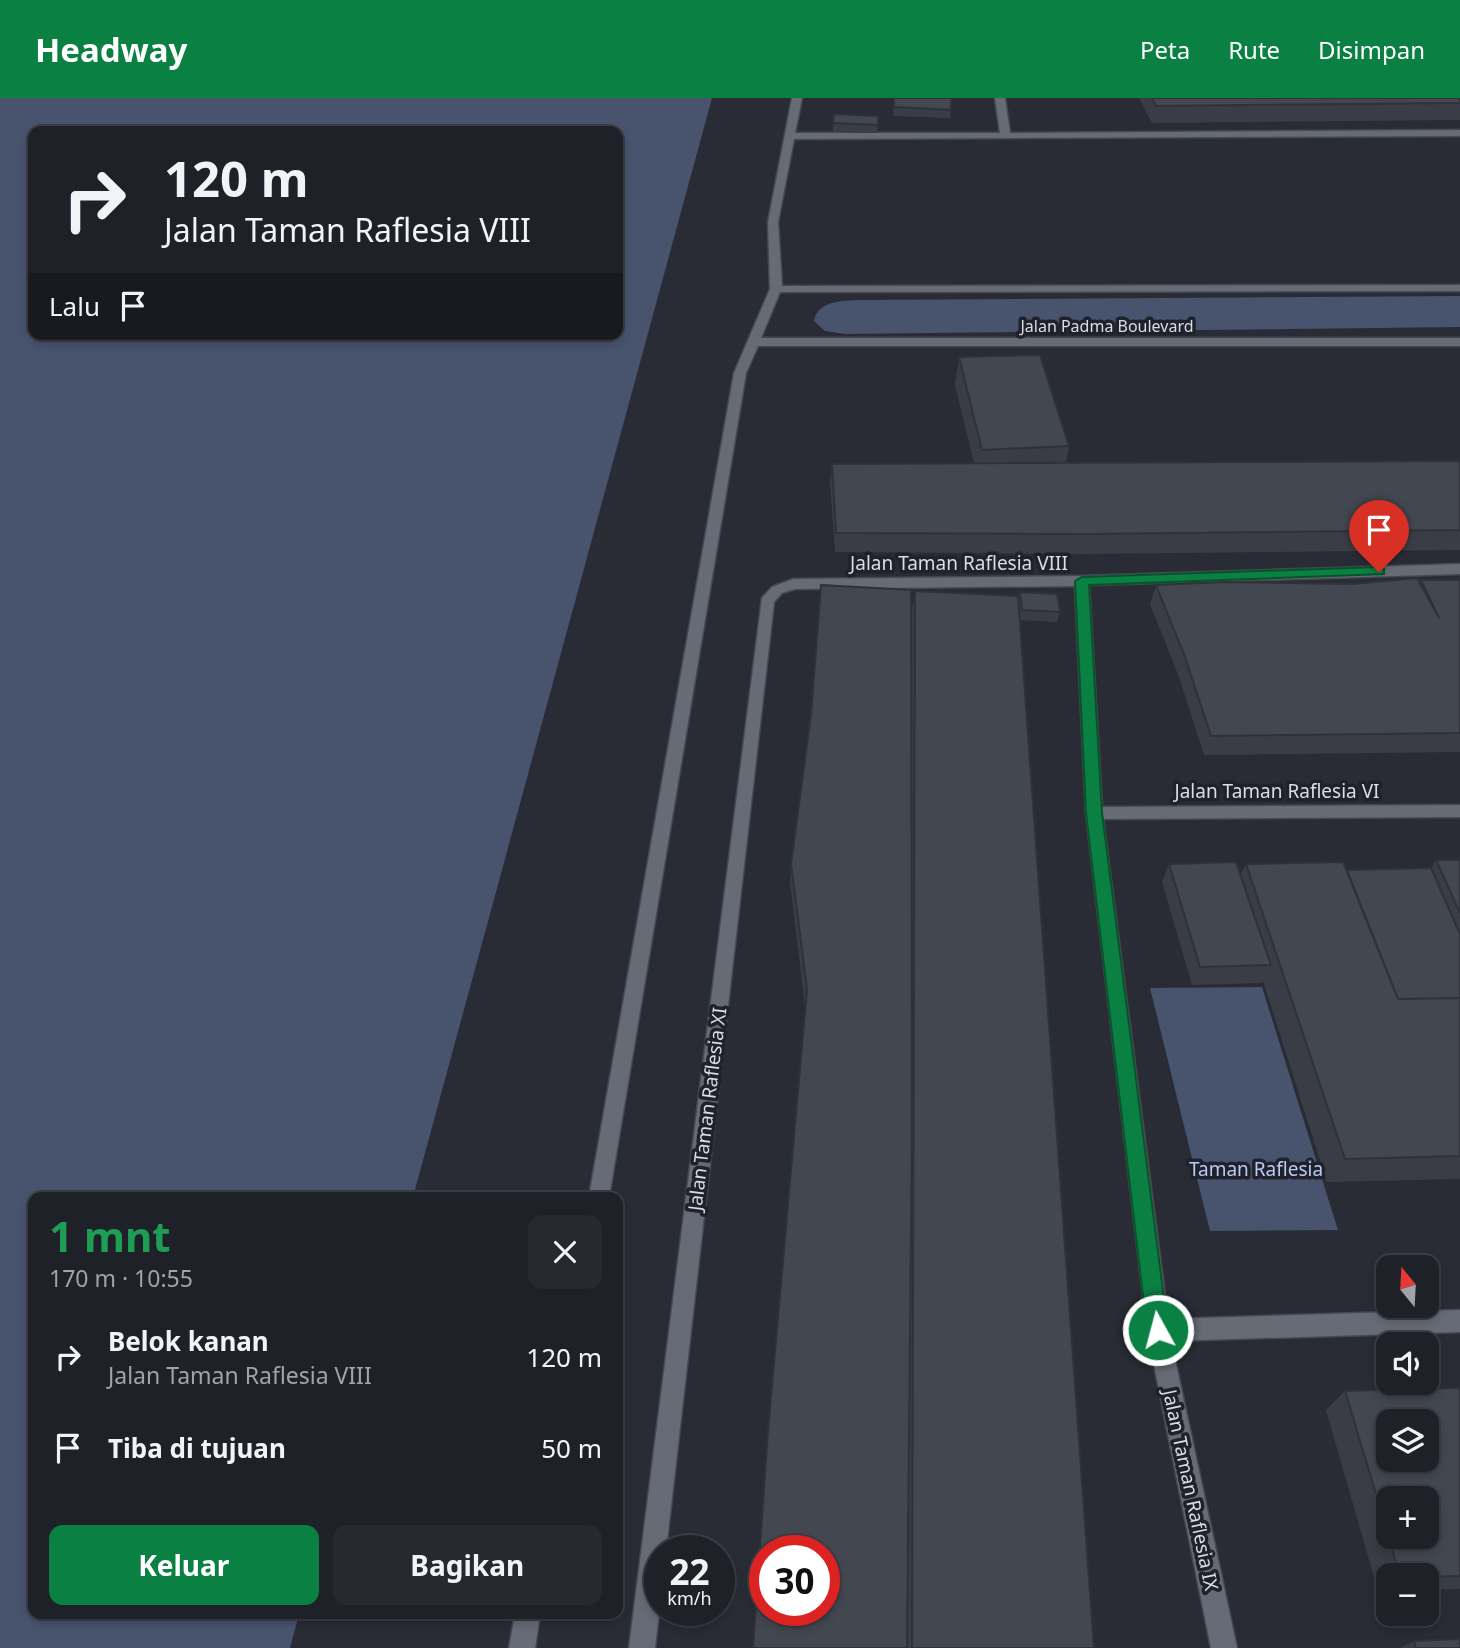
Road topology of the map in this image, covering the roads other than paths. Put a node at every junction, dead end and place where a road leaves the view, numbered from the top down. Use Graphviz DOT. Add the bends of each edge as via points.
graph roads {
  1 [pos="797,98"];
  2 [pos="1000,98"];
  3 [pos="1460,133"];
  4 [pos="788,136"];
  5 [pos="1006,136"];
  6 [pos="1460,288"];
  7 [pos="776,289"];
  8 [pos="754,342"];
  9 [pos="1460,342"];
  10 [pos="1460,569"];
  11 [pos="1082,581"];
  12 [pos="793,583"];
  13 [pos="1460,811"];
  14 [pos="1094,813"];
  15 [pos="600,1192"];
  16 [pos="1460,1321"];
  17 [pos="1158,1330"];
  18 [pos="527,1619"];
  19 [pos="522,1648"];
  20 [pos="642,1648"];
  21 [pos="1224,1648"];
  1 -- 4 [label="street"];
  2 -- 5 [label="street"];
  3 -- 5 [label="street"];
  4 -- 5 [label="street"];
  4 -- 7 [label="street" via="773,222"];
  6 -- 7 [label="street, Jalan Padma Boulevard"];
  7 -- 8 [label="street"];
  8 -- 9 [label="street, Jalan Padma Boulevard"];
  8 -- 15 [label="street" via="740,373"];
  10 -- 11 [label="street, Jalan Taman Raflesia VIII"];
  11 -- 12 [label="street, Jalan Taman Raflesia VIII"];
  11 -- 14 [label="street, Jalan Taman Raflesia IX"];
  12 -- 20 [label="street, Jalan Taman Raflesia XI" via="777,590 768,601"];
  13 -- 14 [label="street, Jalan Taman Raflesia VI"];
  14 -- 17 [label="street, Jalan Taman Raflesia IX"];
  16 -- 17 [label="street"];
  17 -- 21 [label="street, Jalan Taman Raflesia IX"];
  18 -- 19 [label="street"];
}
